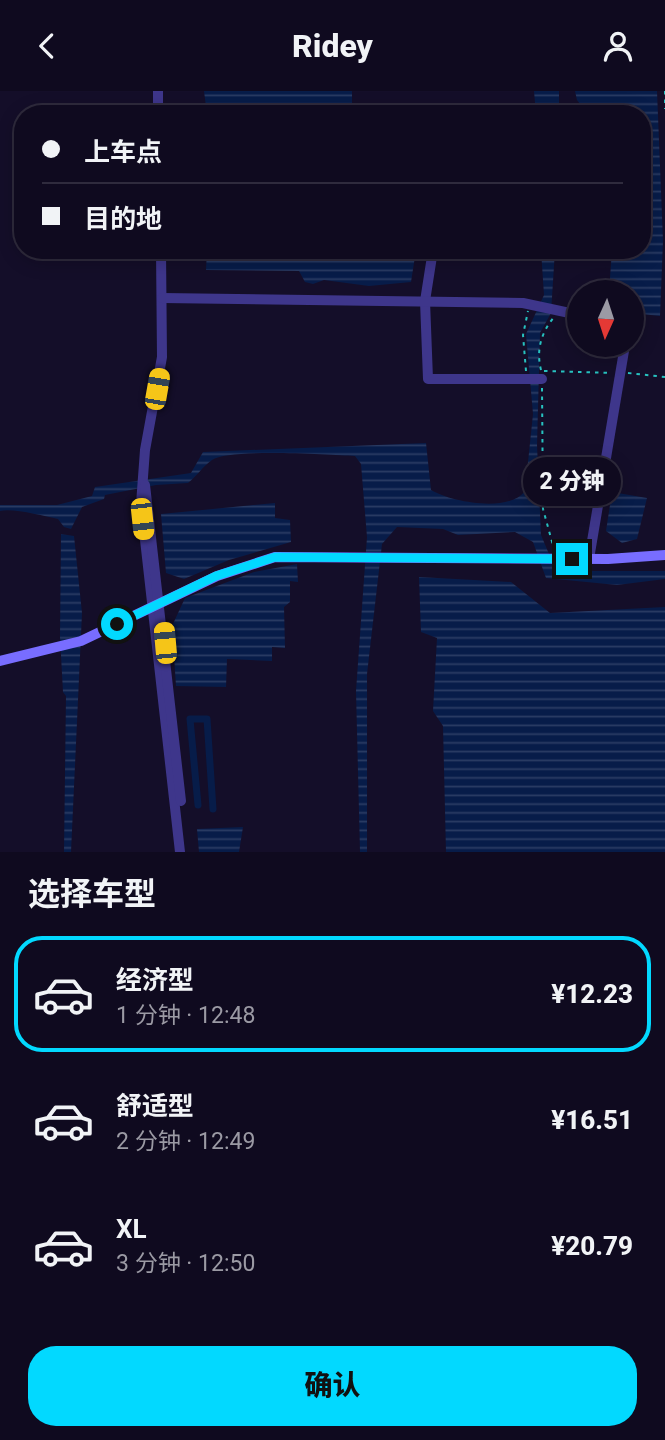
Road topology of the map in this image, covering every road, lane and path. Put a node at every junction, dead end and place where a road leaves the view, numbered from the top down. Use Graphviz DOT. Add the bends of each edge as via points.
graph roads {
  1 [pos="665,91"];
  2 [pos="665,109"];
  3 [pos="161,259"];
  4 [pos="432,259"];
  5 [pos="162,298"];
  6 [pos="425,301"];
  7 [pos="528,309"];
  8 [pos="567,312"];
  9 [pos="556,314"];
  10 [pos="623,357"];
  11 [pos="620,373"];
  12 [pos="542,375"];
  13 [pos="665,377"];
  14 [pos="527,379"];
  15 [pos="665,555"];
  16 [pos="560,559"];
  17 [pos="589,559"];
  18 [pos="156,606"];
  19 [pos="0,661"];
  20 [pos="180,852"];
  21 [pos="187,852"];
  1 -- 2 [label="path"];
  3 -- 5 [label="street"];
  4 -- 6 [label="street"];
  5 -- 6 [label="street"];
  5 -- 18 [label="street" via="162,357 142,512"];
  6 -- 8 [label="street" via="523,303"];
  6 -- 14 [label="street" via="428,379"];
  7 -- 14 [label="path" via="523,335"];
  9 -- 12 [label="path" via="543,330 538,357"];
  10 -- 11 [label="street"];
  11 -- 12 [label="path"];
  11 -- 13 [label="path"];
  11 -- 17 [label="street"];
  12 -- 14 [label="street"];
  12 -- 16 [label="path" via="543,509 551,544"];
  15 -- 17 [label="main road"];
  16 -- 17 [label="main road"];
  16 -- 18 [label="main road" via="275,557 216,576"];
  18 -- 19 [label="main road" via="81,641"];
  18 -- 20 [label="street"];
  18 -- 21 [label="street"];
}
